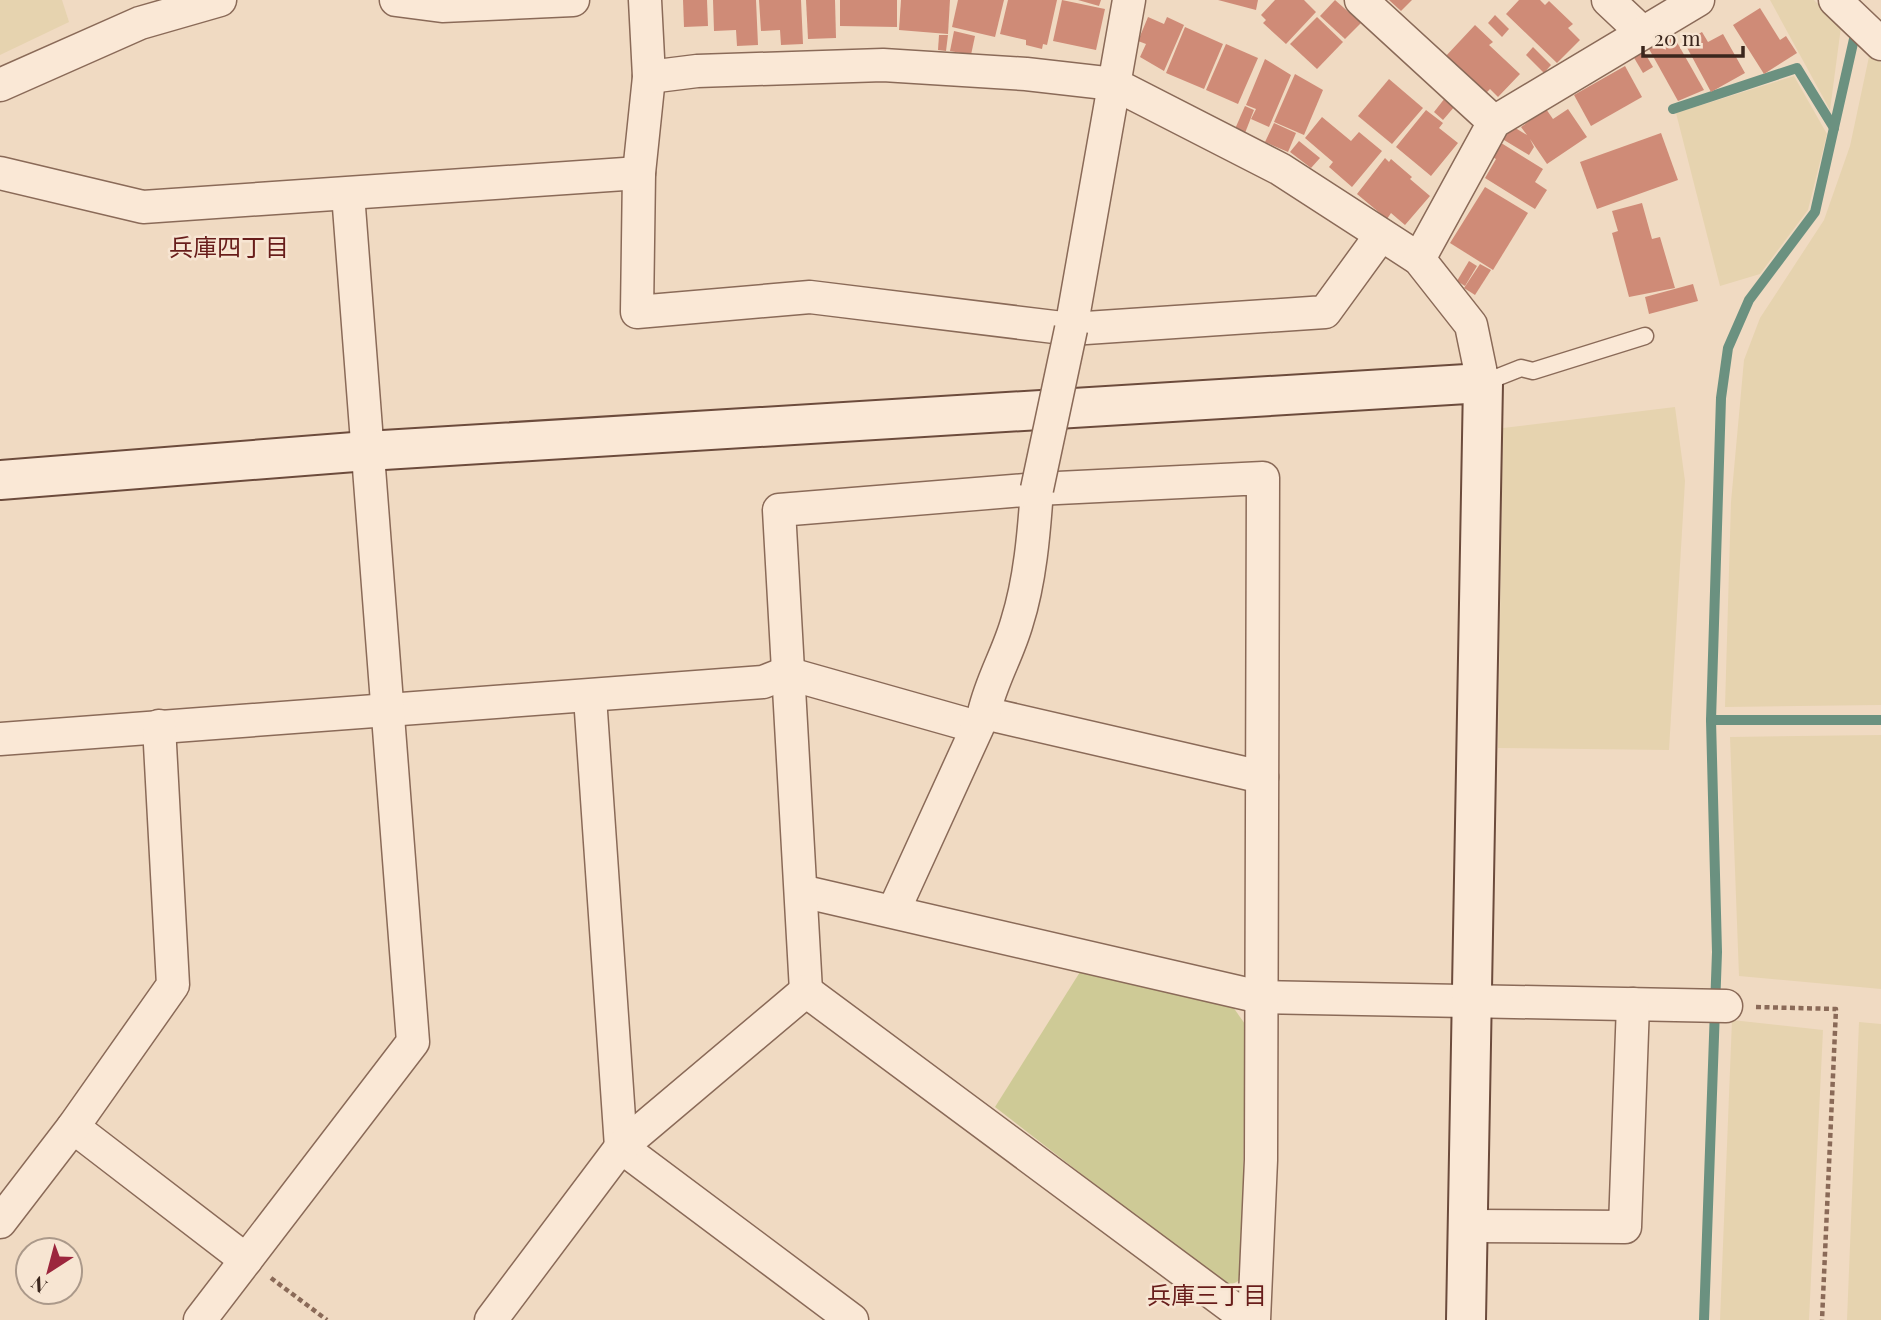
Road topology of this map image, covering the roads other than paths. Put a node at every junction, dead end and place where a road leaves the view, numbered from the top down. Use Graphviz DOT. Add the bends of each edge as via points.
graph roads {
  1 [pos="220,0"];
  2 [pos="396,0"];
  3 [pos="573,0"];
  4 [pos="645,0"];
  5 [pos="1129,0"];
  6 [pos="1361,0"];
  7 [pos="1608,0"];
  8 [pos="1698,0"];
  9 [pos="1836,1"];
  10 [pos="1642,32"];
  11 [pos="1873,36"];
  12 [pos="649,77"];
  13 [pos="1114,84"];
  14 [pos="0,85"];
  15 [pos="1494,122"];
  16 [pos="0,173"];
  17 [pos="639,173"];
  18 [pos="348,194"];
  19 [pos="1381,235"];
  20 [pos="1419,259"];
  21 [pos="1071,330"];
  22 [pos="1645,336"];
  23 [pos="1483,383"];
  24 [pos="367,451"];
  25 [pos="0,480"];
  26 [pos="1037,489"];
  27 [pos="786,673"];
  28 [pos="590,696"];
  29 [pos="388,709"];
  30 [pos="981,720"];
  31 [pos="159,726"];
  32 [pos="0,738"];
  33 [pos="1262,777"];
  34 [pos="801,891"];
  35 [pos="894,910"];
  36 [pos="806,991"];
  37 [pos="1260,997"];
  38 [pos="1472,1000"];
  39 [pos="1633,1004"];
  40 [pos="1714,1006"];
  41 [pos="73,1127"];
  42 [pos="621,1147"];
  43 [pos="0,1222"];
  44 [pos="1470,1226"];
  45 [pos="246,1260"];
  46 [pos="200,1320"];
  47 [pos="491,1320"];
  48 [pos="852,1320"];
  49 [pos="1252,1320"];
  50 [pos="1466,1320"];
  1 -- 14 [label="street" via="140,23"];
  2 -- 3 [label="street" via="442,6"];
  4 -- 12 [label="street"];
  5 -- 13 [label="street"];
  6 -- 15 [label="street"];
  7 -- 10 [label="street"];
  8 -- 10 [label="street"];
  9 -- 11 [label="street"];
  10 -- 15 [label="street"];
  12 -- 13 [label="street" via="697,71 883,65"];
  12 -- 17 [label="street"];
  13 -- 19 [label="street" via="1280,169"];
  13 -- 21 [label="street"];
  15 -- 20 [label="street"];
  16 -- 18 [label="street" via="143,207"];
  17 -- 18 [label="street"];
  17 -- 21 [label="street" via="637,312 810,297"];
  18 -- 24 [label="street"];
  19 -- 20 [label="street"];
  19 -- 21 [label="street" via="1325,312"];
  20 -- 23 [label="street" via="1471,325"];
  21 -- 26 [label="street, bridge"];
  22 -- 23 [label="lane" via="1533,371 1521,368"];
  23 -- 24 [label="street"];
  23 -- 38 [label="street"];
  24 -- 25 [label="street"];
  24 -- 29 [label="street"];
  26 -- 27 [label="street" via="779,510"];
  26 -- 30 [label="street" via="1018,622"];
  26 -- 33 [label="street" via="1263,478"];
  27 -- 28 [label="street" via="763,682"];
  27 -- 30 [label="street"];
  27 -- 34 [label="street"];
  28 -- 29 [label="street"];
  28 -- 42 [label="street"];
  29 -- 31 [label="street"];
  29 -- 45 [label="street" via="412,1042"];
  30 -- 33 [label="street"];
  30 -- 35 [label="street"];
  31 -- 32 [label="street"];
  31 -- 41 [label="street" via="173,985"];
  33 -- 37 [label="street"];
  34 -- 35 [label="street"];
  34 -- 36 [label="street"];
  35 -- 37 [label="street"];
  36 -- 42 [label="street"];
  36 -- 49 [label="street"];
  37 -- 38 [label="street"];
  37 -- 49 [label="street" via="1261,1160"];
  38 -- 39 [label="street"];
  38 -- 44 [label="street"];
  39 -- 40 [label="street"];
  39 -- 44 [label="street" via="1625,1227"];
  41 -- 43 [label="street"];
  41 -- 45 [label="street"];
  42 -- 47 [label="street"];
  42 -- 48 [label="street"];
  44 -- 50 [label="street"];
  45 -- 46 [label="street"];
}
